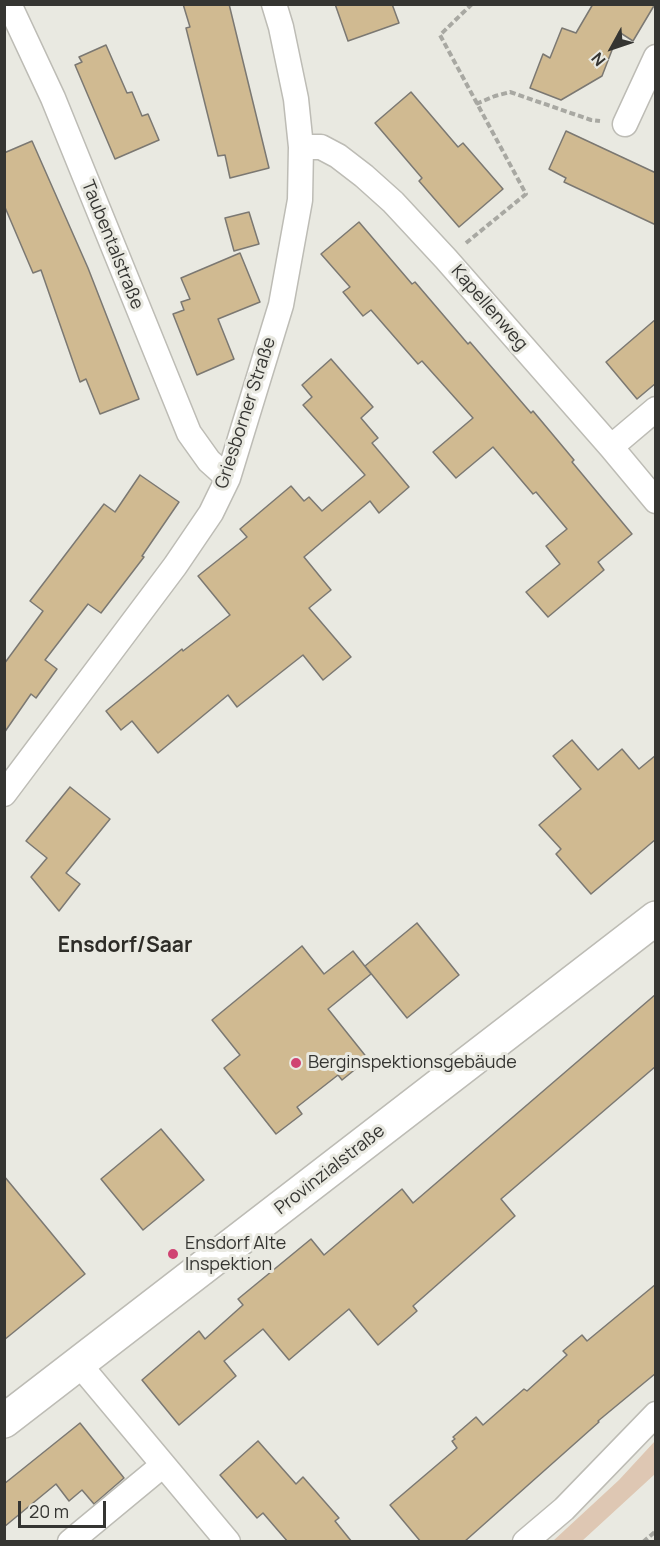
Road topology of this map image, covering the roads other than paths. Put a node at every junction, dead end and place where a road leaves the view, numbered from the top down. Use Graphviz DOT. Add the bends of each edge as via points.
graph roads {
  1 [pos="9,4"];
  2 [pos="274,4"];
  3 [pos="656,57"];
  4 [pos="625,124"];
  5 [pos="300,147"];
  6 [pos="656,409"];
  7 [pos="611,447"];
  8 [pos="228,477"];
  9 [pos="656,501"];
  10 [pos="4,794"];
  11 [pos="656,918"];
  12 [pos="79,1364"];
  13 [pos="656,1414"];
  14 [pos="4,1421"];
  15 [pos="163,1464"];
  16 [pos="70,1542"];
  17 [pos="228,1542"];
  18 [pos="525,1542"];
  1 -- 8 [label="street, Taubentalstraße" via="53,98 189,433"];
  2 -- 5 [label="street, Griesborner Straße" via="296,99"];
  3 -- 4 [label="street"];
  5 -- 7 [label="street, Kapellenweg" via="321,147 338,156 393,202"];
  5 -- 8 [label="street, Griesborner Straße" via="300,200 281,305"];
  6 -- 7 [label="street"];
  7 -- 9 [label="street, Kapellenweg"];
  8 -- 10 [label="street, Griesborner Straße" via="211,513 175,566"];
  11 -- 12 [label="main road, Provinzialstraße"];
  12 -- 14 [label="main road, Provinzialstraße"];
  12 -- 15 [label="street"];
  13 -- 18 [label="street" via="564,1509"];
  15 -- 16 [label="street"];
  15 -- 17 [label="street"];
}
